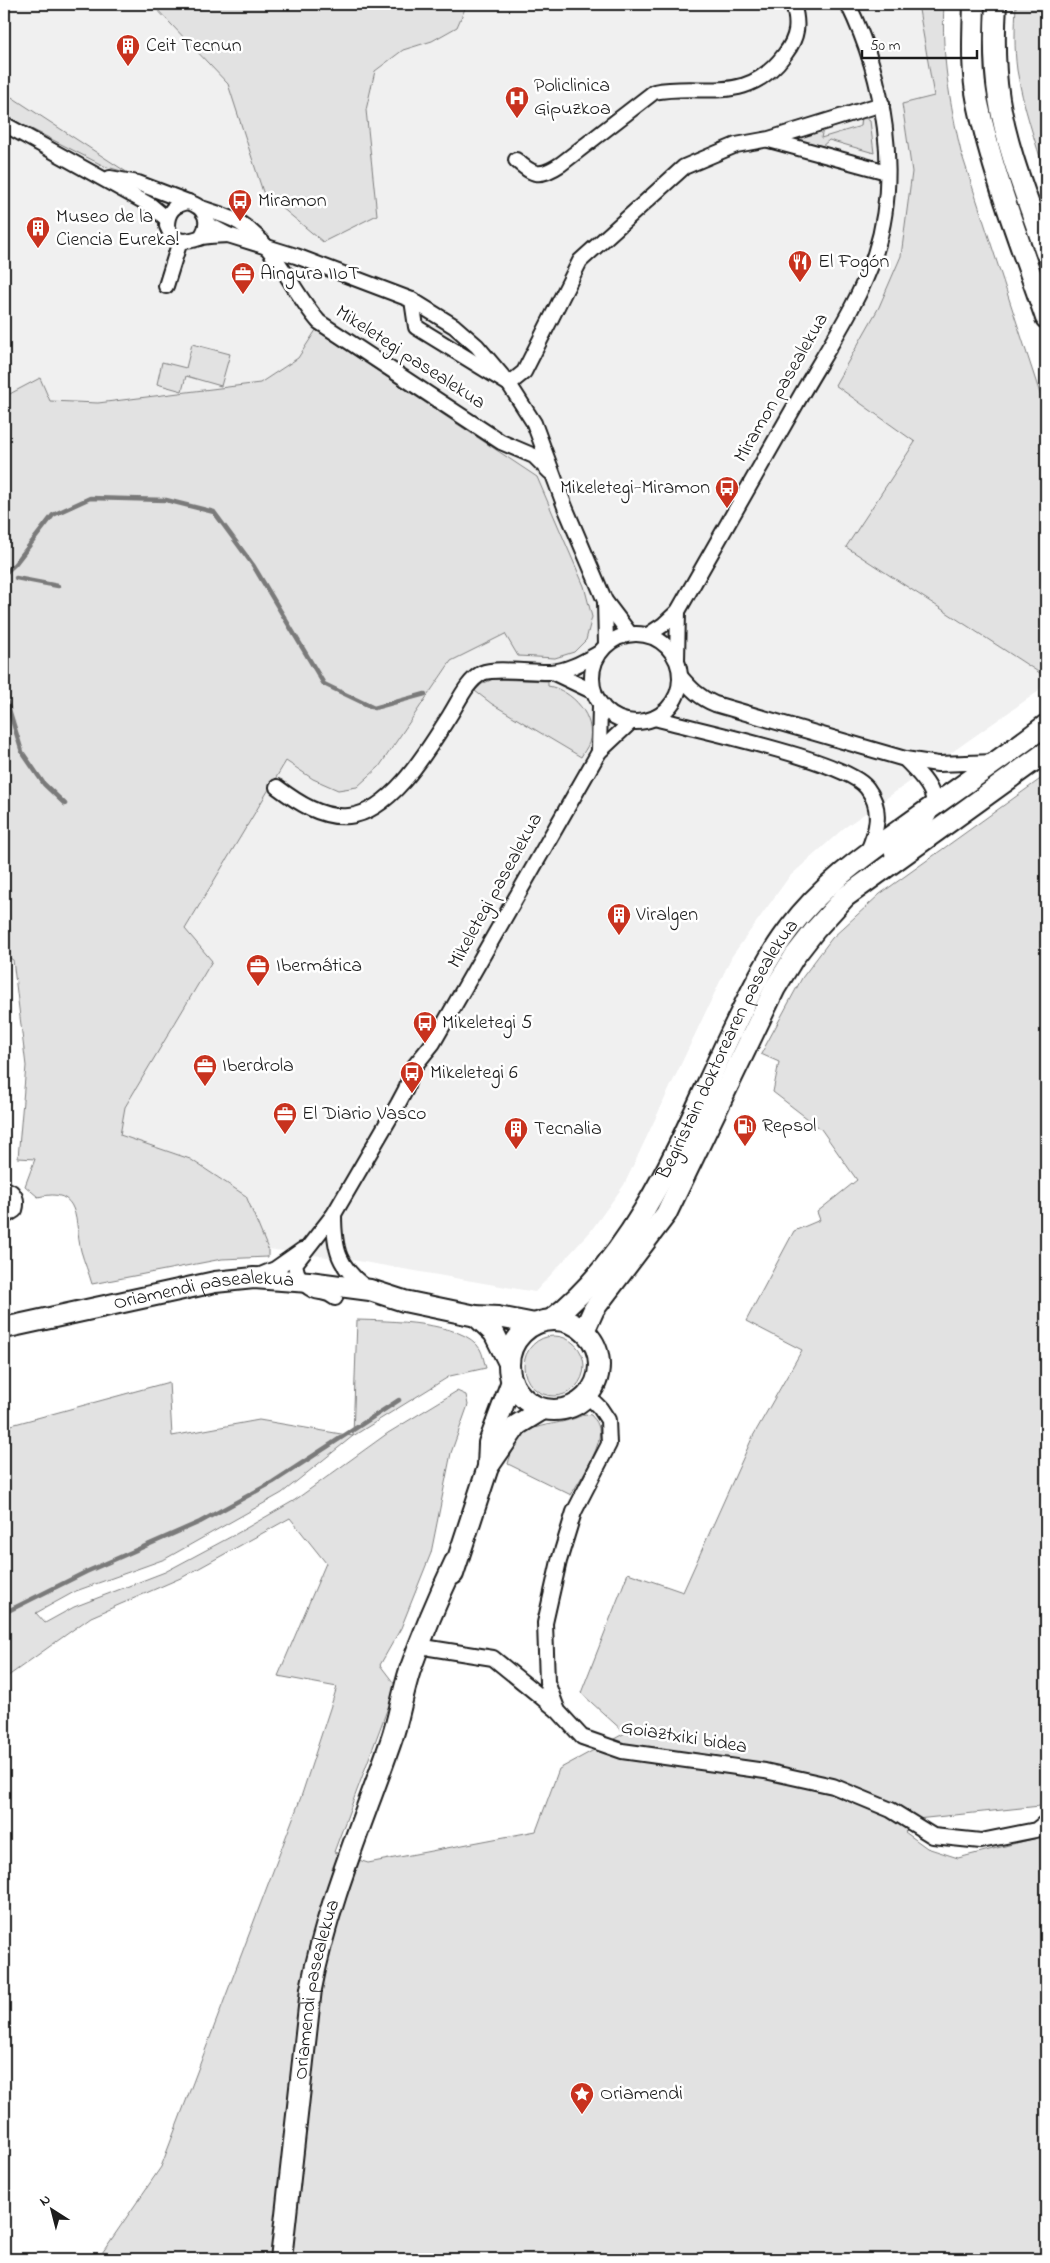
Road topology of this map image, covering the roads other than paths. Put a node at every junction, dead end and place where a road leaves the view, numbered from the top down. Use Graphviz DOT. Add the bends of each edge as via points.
graph roads {
  1 [pos="793,4"];
  2 [pos="848,4"];
  3 [pos="974,4"];
  4 [pos="996,4"];
  5 [pos="882,104"];
  6 [pos="4,124"];
  7 [pos="769,139"];
  8 [pos="516,160"];
  9 [pos="887,172"];
  10 [pos="100,176"];
  11 [pos="194,205"];
  12 [pos="167,219"];
  13 [pos="207,224"];
  14 [pos="228,235"];
  15 [pos="200,238"];
  16 [pos="180,241"];
  17 [pos="268,247"];
  18 [pos="1046,252"];
  19 [pos="166,286"];
  20 [pos="412,300"];
  21 [pos="1046,318"];
  22 [pos="510,384"];
  23 [pos="553,477"];
  24 [pos="605,601"];
  25 [pos="678,611"];
  26 [pos="630,634"];
  27 [pos="648,635"];
  28 [pos="602,648"];
  29 [pos="676,660"];
  30 [pos="552,672"];
  31 [pos="680,676"];
  32 [pos="594,692"];
  33 [pos="600,705"];
  34 [pos="655,718"];
  35 [pos="631,722"];
  36 [pos="1046,725"];
  37 [pos="599,752"];
  38 [pos="1046,752"];
  39 [pos="905,759"];
  40 [pos="996,762"];
  41 [pos="277,787"];
  42 [pos="933,806"];
  43 [pos="867,854"];
  44 [pos="877,874"];
  45 [pos="4,1189"];
  46 [pos="334,1214"];
  47 [pos="4,1217"];
  48 [pos="307,1247"];
  49 [pos="254,1278"];
  50 [pos="305,1282"];
  51 [pos="370,1290"];
  52 [pos="335,1298"];
  53 [pos="404,1301"];
  54 [pos="476,1316"];
  55 [pos="543,1322"];
  56 [pos="4,1328"];
  57 [pos="584,1331"];
  58 [pos="4,1340"];
  59 [pos="510,1372"];
  60 [pos="587,1395"];
  61 [pos="543,1409"];
  62 [pos="488,1467"];
  63 [pos="455,1562"];
  64 [pos="430,1648"];
  65 [pos="558,1711"];
  66 [pos="395,1730"];
  67 [pos="1046,1822"];
  68 [pos="281,2259"];
  1 -- 8 [label="street" via="797,33 778,64 759,78 744,86 728,89 654,92 546,173 529,172"];
  2 -- 5 [label="street, Miramon pasealekua" via="869,54"];
  3 -- 21 [label="main road" via="973,56 978,101 989,148"];
  4 -- 18 [label="main road" via="994,55 999,100 1010,147"];
  5 -- 7 [label="street"];
  5 -- 9 [label="street, Miramon pasealekua"];
  6 -- 10 [label="street, Mikeletegi pasealekua"];
  7 -- 9 [label="street"];
  7 -- 22 [label="street" via="736,145 684,166 580,261 524,372"];
  9 -- 25 [label="street, Miramon pasealekua" via="884,217 867,276"];
  10 -- 11 [label="street, Mikeletegi pasealekua" via="138,183"];
  10 -- 12 [label="street, Mikeletegi pasealekua" via="150,204"];
  11 -- 12 [label="street" via="174,207"];
  11 -- 13 [label="street" via="205,213"];
  11 -- 17 [label="street, Mikeletegi pasealekua" via="240,222"];
  12 -- 16 [label="street, Mikeletegi pasealekua" via="170,232"];
  13 -- 14 [label="street, Mikeletegi pasealekua"];
  13 -- 15 [label="street"];
  14 -- 15 [label="street, Mikeletegi pasealekua"];
  14 -- 17 [label="street, Mikeletegi pasealekua"];
  15 -- 16 [label="street, Mikeletegi pasealekua"];
  16 -- 19 [label="street"];
  17 -- 20 [label="street, Mikeletegi pasealekua"];
  17 -- 23 [label="street, Mikeletegi pasealekua" via="304,305 319,322 501,442 534,456"];
  20 -- 22 [label="street, Mikeletegi pasealekua" via="466,336"];
  20 -- 22 [label="street, Mikeletegi pasealekua" via="416,326"];
  22 -- 23 [label="street, Mikeletegi pasealekua" via="534,423"];
  23 -- 24 [label="street, Mikeletegi pasealekua"];
  24 -- 26 [label="street, Mikeletegi pasealekua"];
  24 -- 28 [label="street, Mikeletegi pasealekua"];
  25 -- 27 [label="street, Miramon pasealekua"];
  25 -- 29 [label="street, Miramon pasealekua"];
  26 -- 27 [label="street"];
  26 -- 28 [label="street" via="617,637"];
  27 -- 29 [label="street" via="665,644"];
  28 -- 30 [label="street" via="576,666"];
  28 -- 32 [label="street" via="593,665 591,679"];
  29 -- 31 [label="street"];
  30 -- 32 [label="street"];
  30 -- 41 [label="street" via="494,671 483,673 471,682 430,747 385,801 365,813 348,817 328,814 302,805"];
  31 -- 34 [label="street" via="674,700"];
  31 -- 39 [label="street" via="704,700"];
  32 -- 33 [label="street"];
  33 -- 35 [label="street" via="619,719"];
  33 -- 37 [label="street, Mikeletegi pasealekua"];
  34 -- 35 [label="street"];
  34 -- 43 [label="street" via="792,755 856,778 867,788 877,808 875,836"];
  35 -- 37 [label="street, Mikeletegi pasealekua"];
  36 -- 40 [label="main road, Begiristain doktorearen pasealekua"];
  37 -- 46 [label="street, Mikeletegi pasealekua" via="428,1051 412,1069 406,1089"];
  38 -- 44 [label="main road"];
  39 -- 40 [label="street" via="938,764"];
  39 -- 42 [label="street" via="932,794"];
  40 -- 42 [label="main road, Begiristain doktorearen pasealekua"];
  42 -- 43 [label="main road, Begiristain doktorearen pasealekua"];
  42 -- 44 [label="street" via="918,830 892,853"];
  43 -- 55 [label="main road, Begiristain doktorearen pasealekua" via="815,898 789,929 752,990 643,1214 584,1290"];
  44 -- 57 [label="main road" via="845,898 794,957 775,988 666,1214 594,1309"];
  45 -- 47 [label="street" via="12,1192 17,1205"];
  46 -- 48 [label="street, Mikeletegi pasealekua"];
  46 -- 51 [label="street, Mikeletegi pasealekua" via="337,1252 353,1278"];
  48 -- 49 [label="street, Mikeletegi pasealekua" via="275,1269"];
  48 -- 50 [label="street, Mikeletegi pasealekua" via="295,1264 297,1276"];
  49 -- 50 [label="main road, Oriamendi pasealekua"];
  49 -- 56 [label="main road, Oriamendi pasealekua" via="214,1282"];
  50 -- 51 [label="main road, Oriamendi pasealekua"];
  50 -- 52 [label="street" via="312,1290 329,1292"];
  51 -- 53 [label="main road, Oriamendi pasealekua"];
  52 -- 53 [label="main road, Oriamendi pasealekua" via="368,1304 392,1305"];
  52 -- 58 [label="main road, Oriamendi pasealekua" via="237,1291"];
  53 -- 54 [label="main road, Oriamendi pasealekua"];
  54 -- 55 [label="main road, Oriamendi pasealekua"];
  54 -- 59 [label="main road" via="494,1333"];
  55 -- 57 [label="main road" via="568,1323"];
  55 -- 59 [label="main road" via="525,1331 517,1340 511,1351"];
  57 -- 60 [label="main road" via="595,1347 599,1366 597,1379"];
  59 -- 61 [label="main road" via="520,1396"];
  59 -- 62 [label="main road, Oriamendi pasealekua" via="489,1443"];
  60 -- 61 [label="main road" via="570,1407"];
  60 -- 65 [label="street, Goiaztxiki bidea" via="608,1420 609,1444 574,1512 545,1623 547,1682"];
  61 -- 62 [label="main road" via="517,1425"];
  62 -- 63 [label="main road, Oriamendi pasealekua"];
  63 -- 64 [label="main road, Oriamendi pasealekua"];
  63 -- 66 [label="main road, Oriamendi pasealekua" via="425,1629"];
  64 -- 65 [label="street" via="493,1658"];
  64 -- 66 [label="main road, Oriamendi pasealekua"];
  65 -- 67 [label="street, Goiaztxiki bidea" via="582,1737 622,1751 765,1771 833,1786 891,1810 933,1836 981,1841 1036,1830"];
  66 -- 68 [label="main road, Oriamendi pasealekua" via="317,1955"];
}
